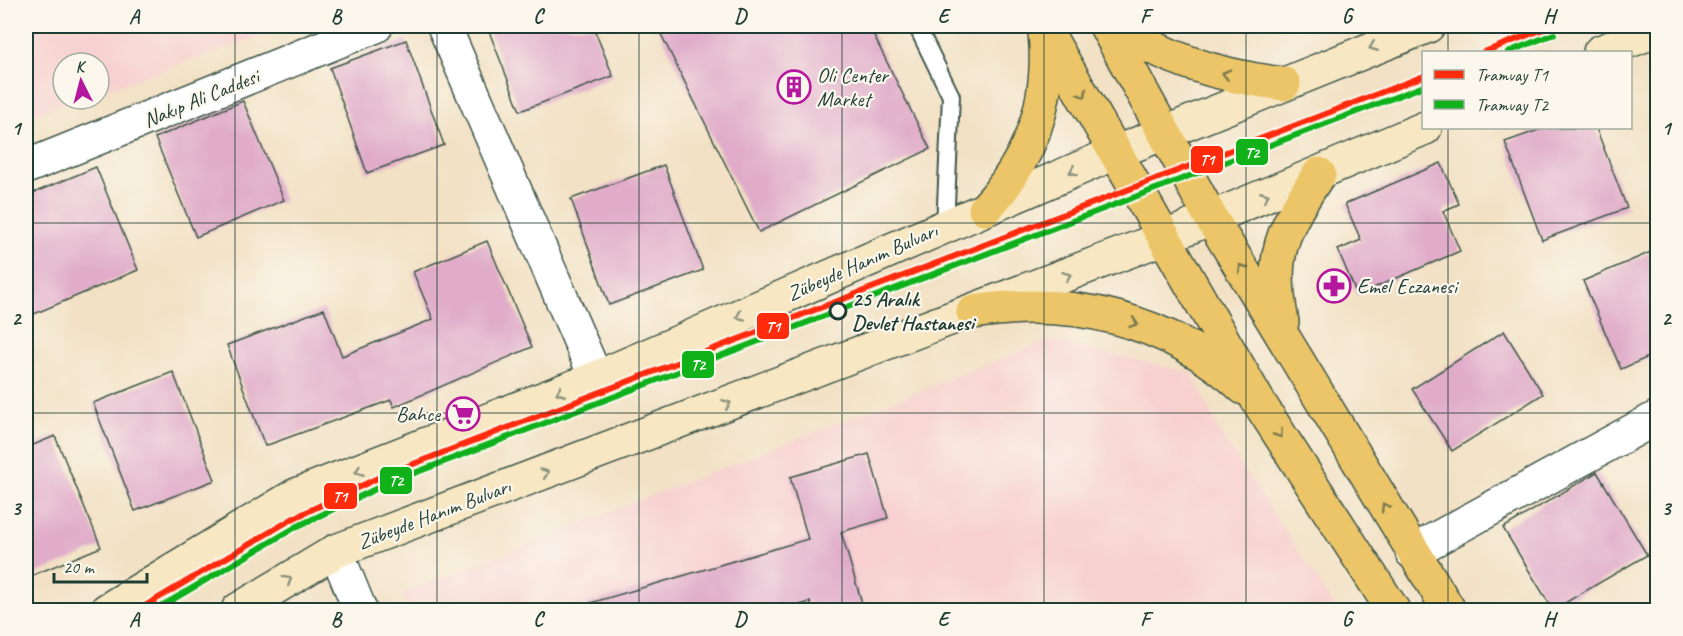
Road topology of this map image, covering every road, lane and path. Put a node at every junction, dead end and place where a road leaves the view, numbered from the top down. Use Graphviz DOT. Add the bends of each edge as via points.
graph roads {
  1 [pos="376,26"];
  2 [pos="444,26"];
  3 [pos="917,26"];
  4 [pos="1106,26"];
  5 [pos="1115,26"];
  6 [pos="1428,26"];
  7 [pos="1043,27"];
  8 [pos="1658,30"];
  9 [pos="1603,51"];
  10 [pos="1284,84"];
  11 [pos="1423,129"];
  12 [pos="1165,132"];
  13 [pos="1117,152"];
  14 [pos="26,167"];
  15 [pos="1319,174"];
  16 [pos="985,209"];
  17 [pos="1211,218"];
  18 [pos="945,226"];
  19 [pos="1166,237"];
  20 [pos="973,312"];
  21 [pos="1286,339"];
  22 [pos="596,378"];
  23 [pos="1258,401"];
  24 [pos="1658,417"];
  25 [pos="336,551"];
  26 [pos="1412,552"];
  27 [pos="107,610"];
  28 [pos="238,610"];
  29 [pos="360,610"];
  30 [pos="1393,610"];
  31 [pos="1449,610"];
  1 -- 14 [label="street, Nakıp Ali Caddesi"];
  2 -- 22 [label="street"];
  3 -- 18 [label="lane" via="951,96"];
  4 -- 12 [label="main road"];
  10 -- 5 [label="main road, one-way" via="1185,62"];
  6 -- 10 [label="main road, Zübeyde Hanım Bulvarı, one-way"];
  7 -- 13 [label="main road, one-way"];
  7 -- 16 [label="main road" via="1046,80 1035,131 1015,173"];
  8 -- 9 [label="main road"];
  10 -- 12 [label="main road, Zübeyde Hanım Bulvarı"];
  11 -- 15 [label="main road, Zübeyde Hanım Bulvarı"];
  12 -- 13 [label="main road, Zübeyde Hanım Bulvarı"];
  12 -- 17 [label="main road"];
  13 -- 16 [label="main road, Zübeyde Hanım Bulvarı, one-way"];
  13 -- 19 [label="main road"];
  17 -- 15 [label="main road, Zübeyde Hanım Bulvarı, one-way"];
  15 -- 21 [label="main road" via="1290,218 1277,259 1276,281"];
  16 -- 18 [label="main road, Zübeyde Hanım Bulvarı"];
  17 -- 19 [label="main road, Zübeyde Hanım Bulvarı"];
  21 -- 17 [label="main road, one-way"];
  18 -- 22 [label="main road, Zübeyde Hanım Bulvarı, one-way"];
  20 -- 19 [label="main road, Zübeyde Hanım Bulvarı, one-way"];
  19 -- 23 [label="main road"];
  20 -- 23 [label="main road, one-way" via="1038,305 1104,313 1170,336 1231,376"];
  25 -- 20 [label="main road, Zübeyde Hanım Bulvarı, one-way"];
  26 -- 21 [label="main road, one-way"];
  22 -- 27 [label="main road, Zübeyde Hanım Bulvarı, one-way" via="296,495"];
  23 -- 30 [label="main road, one-way"];
  24 -- 26 [label="street"];
  28 -- 25 [label="main road, Zübeyde Hanım Bulvarı, one-way"];
  25 -- 29 [label="street"];
  26 -- 31 [label="main road"];
}
